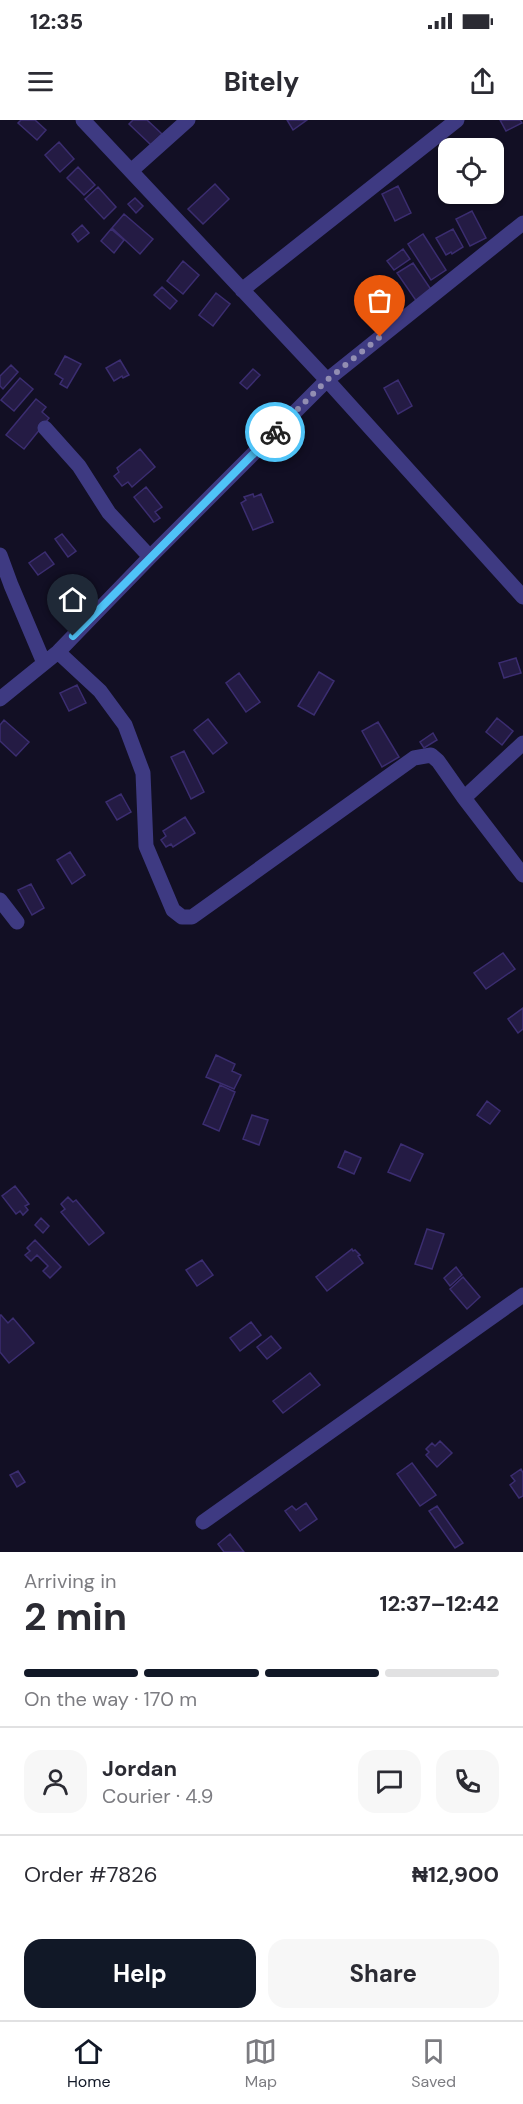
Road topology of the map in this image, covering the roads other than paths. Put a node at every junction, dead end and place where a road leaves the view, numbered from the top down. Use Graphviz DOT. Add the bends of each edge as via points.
graph roads {
  1 [pos="83,120"];
  2 [pos="188,120"];
  3 [pos="458,120"];
  4 [pos="130,171"];
  5 [pos="523,223"];
  6 [pos="242,290"];
  7 [pos="327,380"];
  8 [pos="45,428"];
  9 [pos="0,555"];
  10 [pos="150,556"];
  11 [pos="523,597"];
  12 [pos="58,652"];
  13 [pos="44,663"];
  14 [pos="0,699"];
  15 [pos="523,743"];
  16 [pos="464,798"];
  17 [pos="523,875"];
  18 [pos="0,900"];
  19 [pos="17,922"];
  20 [pos="523,1295"];
  21 [pos="203,1522"];
  1 -- 4 [label="street"];
  2 -- 4 [label="street"];
  3 -- 6 [label="street"];
  4 -- 6 [label="street"];
  5 -- 7 [label="street"];
  6 -- 7 [label="street"];
  7 -- 10 [label="street"];
  7 -- 11 [label="street"];
  8 -- 10 [label="street" via="79,466 109,513"];
  9 -- 13 [label="street"];
  10 -- 12 [label="street"];
  12 -- 13 [label="street"];
  12 -- 16 [label="street" via="100,691 125,725 143,772 146,846 173,910 182,917 192,917 414,758 431,756 438,761"];
  13 -- 14 [label="street"];
  15 -- 16 [label="street"];
  16 -- 17 [label="street"];
  18 -- 19 [label="street"];
  20 -- 21 [label="street"];
}
